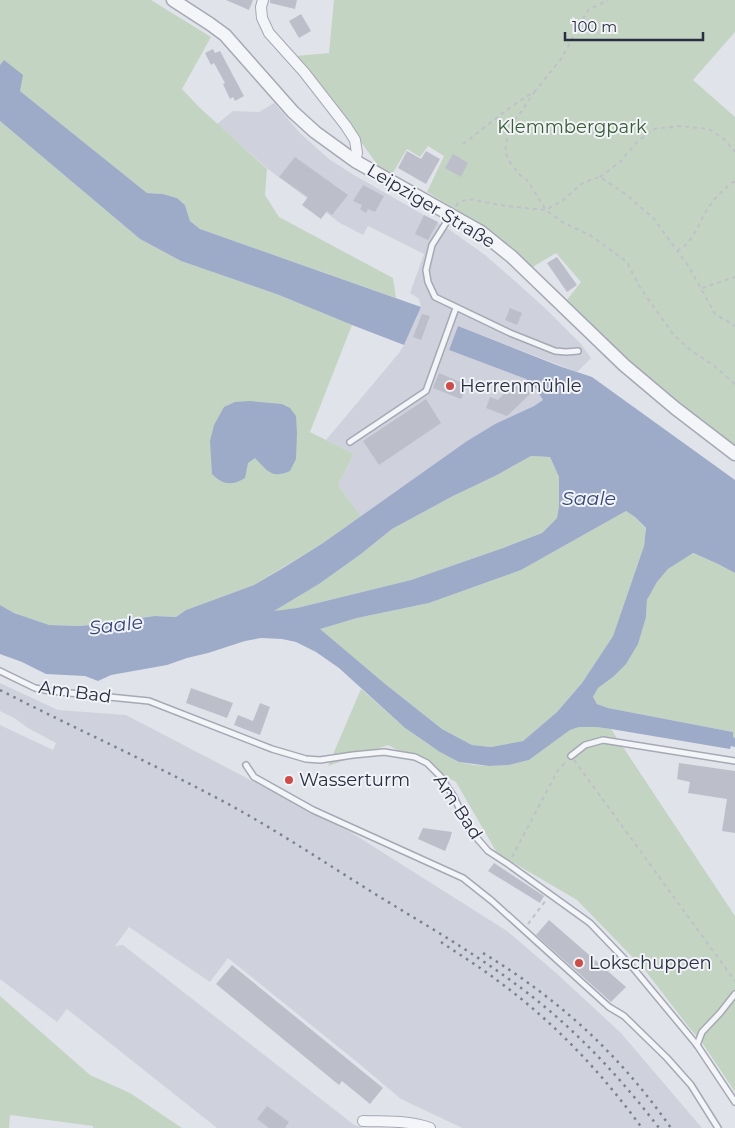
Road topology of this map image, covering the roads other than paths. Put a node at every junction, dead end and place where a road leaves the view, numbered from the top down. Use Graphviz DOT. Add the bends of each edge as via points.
graph roads {
  1 [pos="172,0"];
  2 [pos="262,0"];
  3 [pos="355,161"];
  4 [pos="451,214"];
  5 [pos="456,308"];
  6 [pos="578,351"];
  7 [pos="350,442"];
  8 [pos="735,454"];
  9 [pos="0,671"];
  10 [pos="571,756"];
  11 [pos="735,761"];
  12 [pos="246,765"];
  13 [pos="735,994"];
  14 [pos="697,1044"];
  15 [pos="735,1102"];
  16 [pos="363,1121"];
  17 [pos="430,1128"];
  18 [pos="718,1128"];
  1 -- 3 [label="street, Leipziger Straße" via="225,35 293,112"];
  2 -- 3 [label="street" via="262,18 270,33 356,140"];
  3 -- 4 [label="street, Leipziger Straße"];
  4 -- 5 [label="lane" via="432,245 426,270 435,297"];
  4 -- 8 [label="street, Leipziger Straße" via="481,232 512,257 624,365"];
  5 -- 6 [label="lane" via="555,351"];
  5 -- 7 [label="lane" via="426,391"];
  9 -- 14 [label="lane, Am Bad" via="35,688 148,702 306,759 384,752 414,757 427,763 440,776 469,829 488,851 590,923"];
  10 -- 11 [label="lane" via="585,744 603,740"];
  12 -- 18 [label="lane" via="254,777 313,810 463,878 609,1007 624,1016 667,1058 691,1085"];
  13 -- 14 [label="lane" via="702,1032"];
  14 -- 15 [label="lane, Am Bad"];
  16 -- 17 [label="street" via="409,1122"];
}
